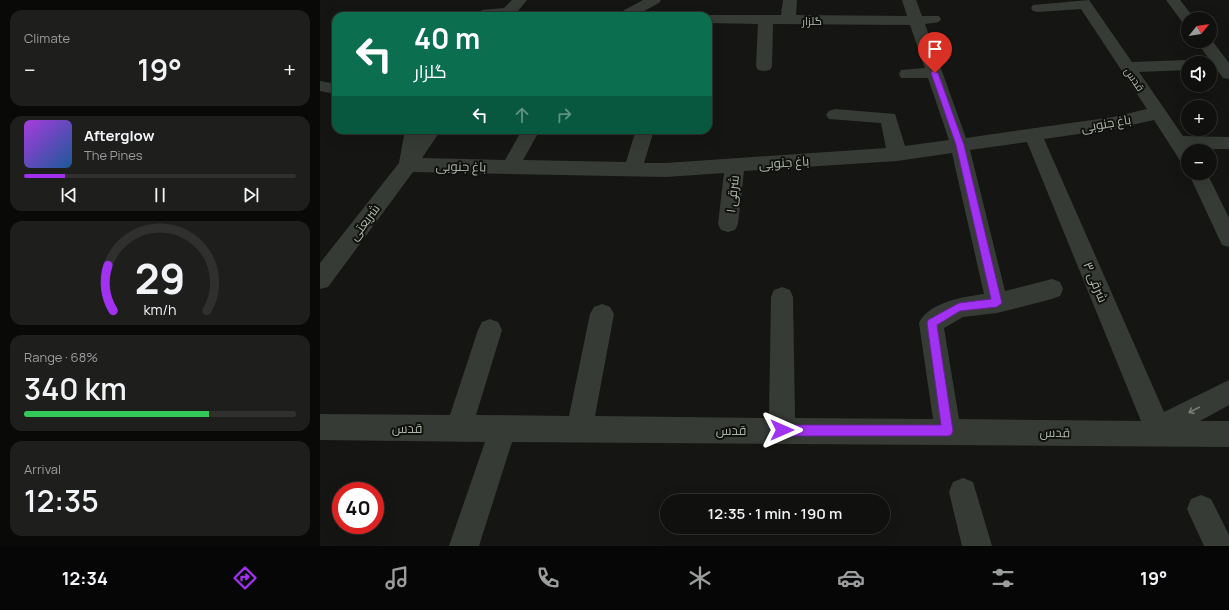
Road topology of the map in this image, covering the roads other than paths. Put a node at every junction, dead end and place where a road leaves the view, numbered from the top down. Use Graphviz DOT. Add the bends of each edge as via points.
graph roads {
  1 [pos="520,0"];
  2 [pos="654,0"];
  3 [pos="790,0"];
  4 [pos="909,0"];
  5 [pos="1173,0"];
  6 [pos="1083,2"];
  7 [pos="1038,8"];
  8 [pos="514,12"];
  9 [pos="632,12"];
  10 [pos="1182,12"];
  11 [pos="712,19"];
  12 [pos="766,19"];
  13 [pos="788,20"];
  14 [pos="925,20"];
  15 [pos="1208,48"];
  16 [pos="1181,65"];
  17 [pos="764,66"];
  18 [pos="1127,68"];
  19 [pos="1220,68"];
  20 [pos="935,73"];
  21 [pos="907,74"];
  22 [pos="320,86"];
  23 [pos="332,88"];
  24 [pos="1157,113"];
  25 [pos="835,115"];
  26 [pos="413,134"];
  27 [pos="429,134"];
  28 [pos="529,134"];
  29 [pos="644,134"];
  30 [pos="1033,134"];
  31 [pos="1229,143"];
  32 [pos="960,145"];
  33 [pos="1217,145"];
  34 [pos="1181,146"];
  35 [pos="897,154"];
  36 [pos="408,165"];
  37 [pos="735,165"];
  38 [pos="510,167"];
  39 [pos="633,169"];
  40 [pos="1201,180"];
  41 [pos="728,224"];
  42 [pos="1229,239"];
  43 [pos="320,280"];
  44 [pos="1052,289"];
  45 [pos="782,297"];
  46 [pos="997,303"];
  47 [pos="602,314"];
  48 [pos="490,330"];
  49 [pos="1229,392"];
  50 [pos="320,427"];
  51 [pos="459,428"];
  52 [pos="580,429"];
  53 [pos="502,430"];
  54 [pos="782,430"];
  55 [pos="948,431"];
  56 [pos="1151,431"];
  57 [pos="1229,434"];
  58 [pos="963,492"];
  59 [pos="1201,508"];
  60 [pos="464,546"];
  61 [pos="977,546"];
  62 [pos="1219,546"];
  1 -- 8 [label="street"];
  2 -- 9 [label="street"];
  3 -- 13 [label="street"];
  4 -- 14 [label="street"];
  5 -- 10 [label="street"];
  6 -- 7 [label="street"];
  6 -- 18 [label="street, قدس"];
  11 -- 12 [label="street, گلزار"];
  12 -- 13 [label="street, گلزار"];
  12 -- 17 [label="street"];
  13 -- 14 [label="street, گلزار"];
  14 -- 20 [label="street"];
  15 -- 19 [label="street"];
  16 -- 18 [label="street"];
  18 -- 24 [label="street, قدس"];
  20 -- 21 [label="street"];
  20 -- 32 [label="street"];
  22 -- 23 [label="street"];
  24 -- 30 [label="street, باغ جنوبی" via="1113,123"];
  24 -- 34 [label="street, قدس"];
  25 -- 35 [label="street" via="889,118"];
  26 -- 36 [label="street"];
  27 -- 36 [label="street, شریعتی"];
  28 -- 38 [label="street"];
  29 -- 39 [label="street"];
  30 -- 32 [label="street, باغ جنوبی"];
  30 -- 56 [label="street, ۳ شرقی"];
  31 -- 33 [label="street"];
  32 -- 35 [label="street, باغ جنوبی"];
  32 -- 46 [label="street"];
  35 -- 37 [label="street, باغ جنوبی"];
  36 -- 38 [label="street, باغ جنوبی"];
  36 -- 43 [label="street, شریعتی"];
  37 -- 39 [label="street, باغ جنوبی" via="666,170"];
  37 -- 41 [label="street, ۱ شرقی"];
  38 -- 39 [label="street, باغ جنوبی"];
  40 -- 42 [label="street"];
  44 -- 46 [label="street"];
  45 -- 54 [label="street"];
  46 -- 55 [label="street" via="959,307 931,323"];
  47 -- 52 [label="street"];
  48 -- 51 [label="street"];
  49 -- 56 [label="street, قدس, one-way"];
  50 -- 51 [label="street, قدس"];
  51 -- 53 [label="street, قدس"];
  52 -- 53 [label="street, قدس"];
  52 -- 54 [label="street, قدس"];
  53 -- 60 [label="street"];
  54 -- 55 [label="street, قدس"];
  55 -- 56 [label="street, قدس"];
  56 -- 57 [label="street"];
  58 -- 61 [label="street"];
  59 -- 62 [label="street"];
}
